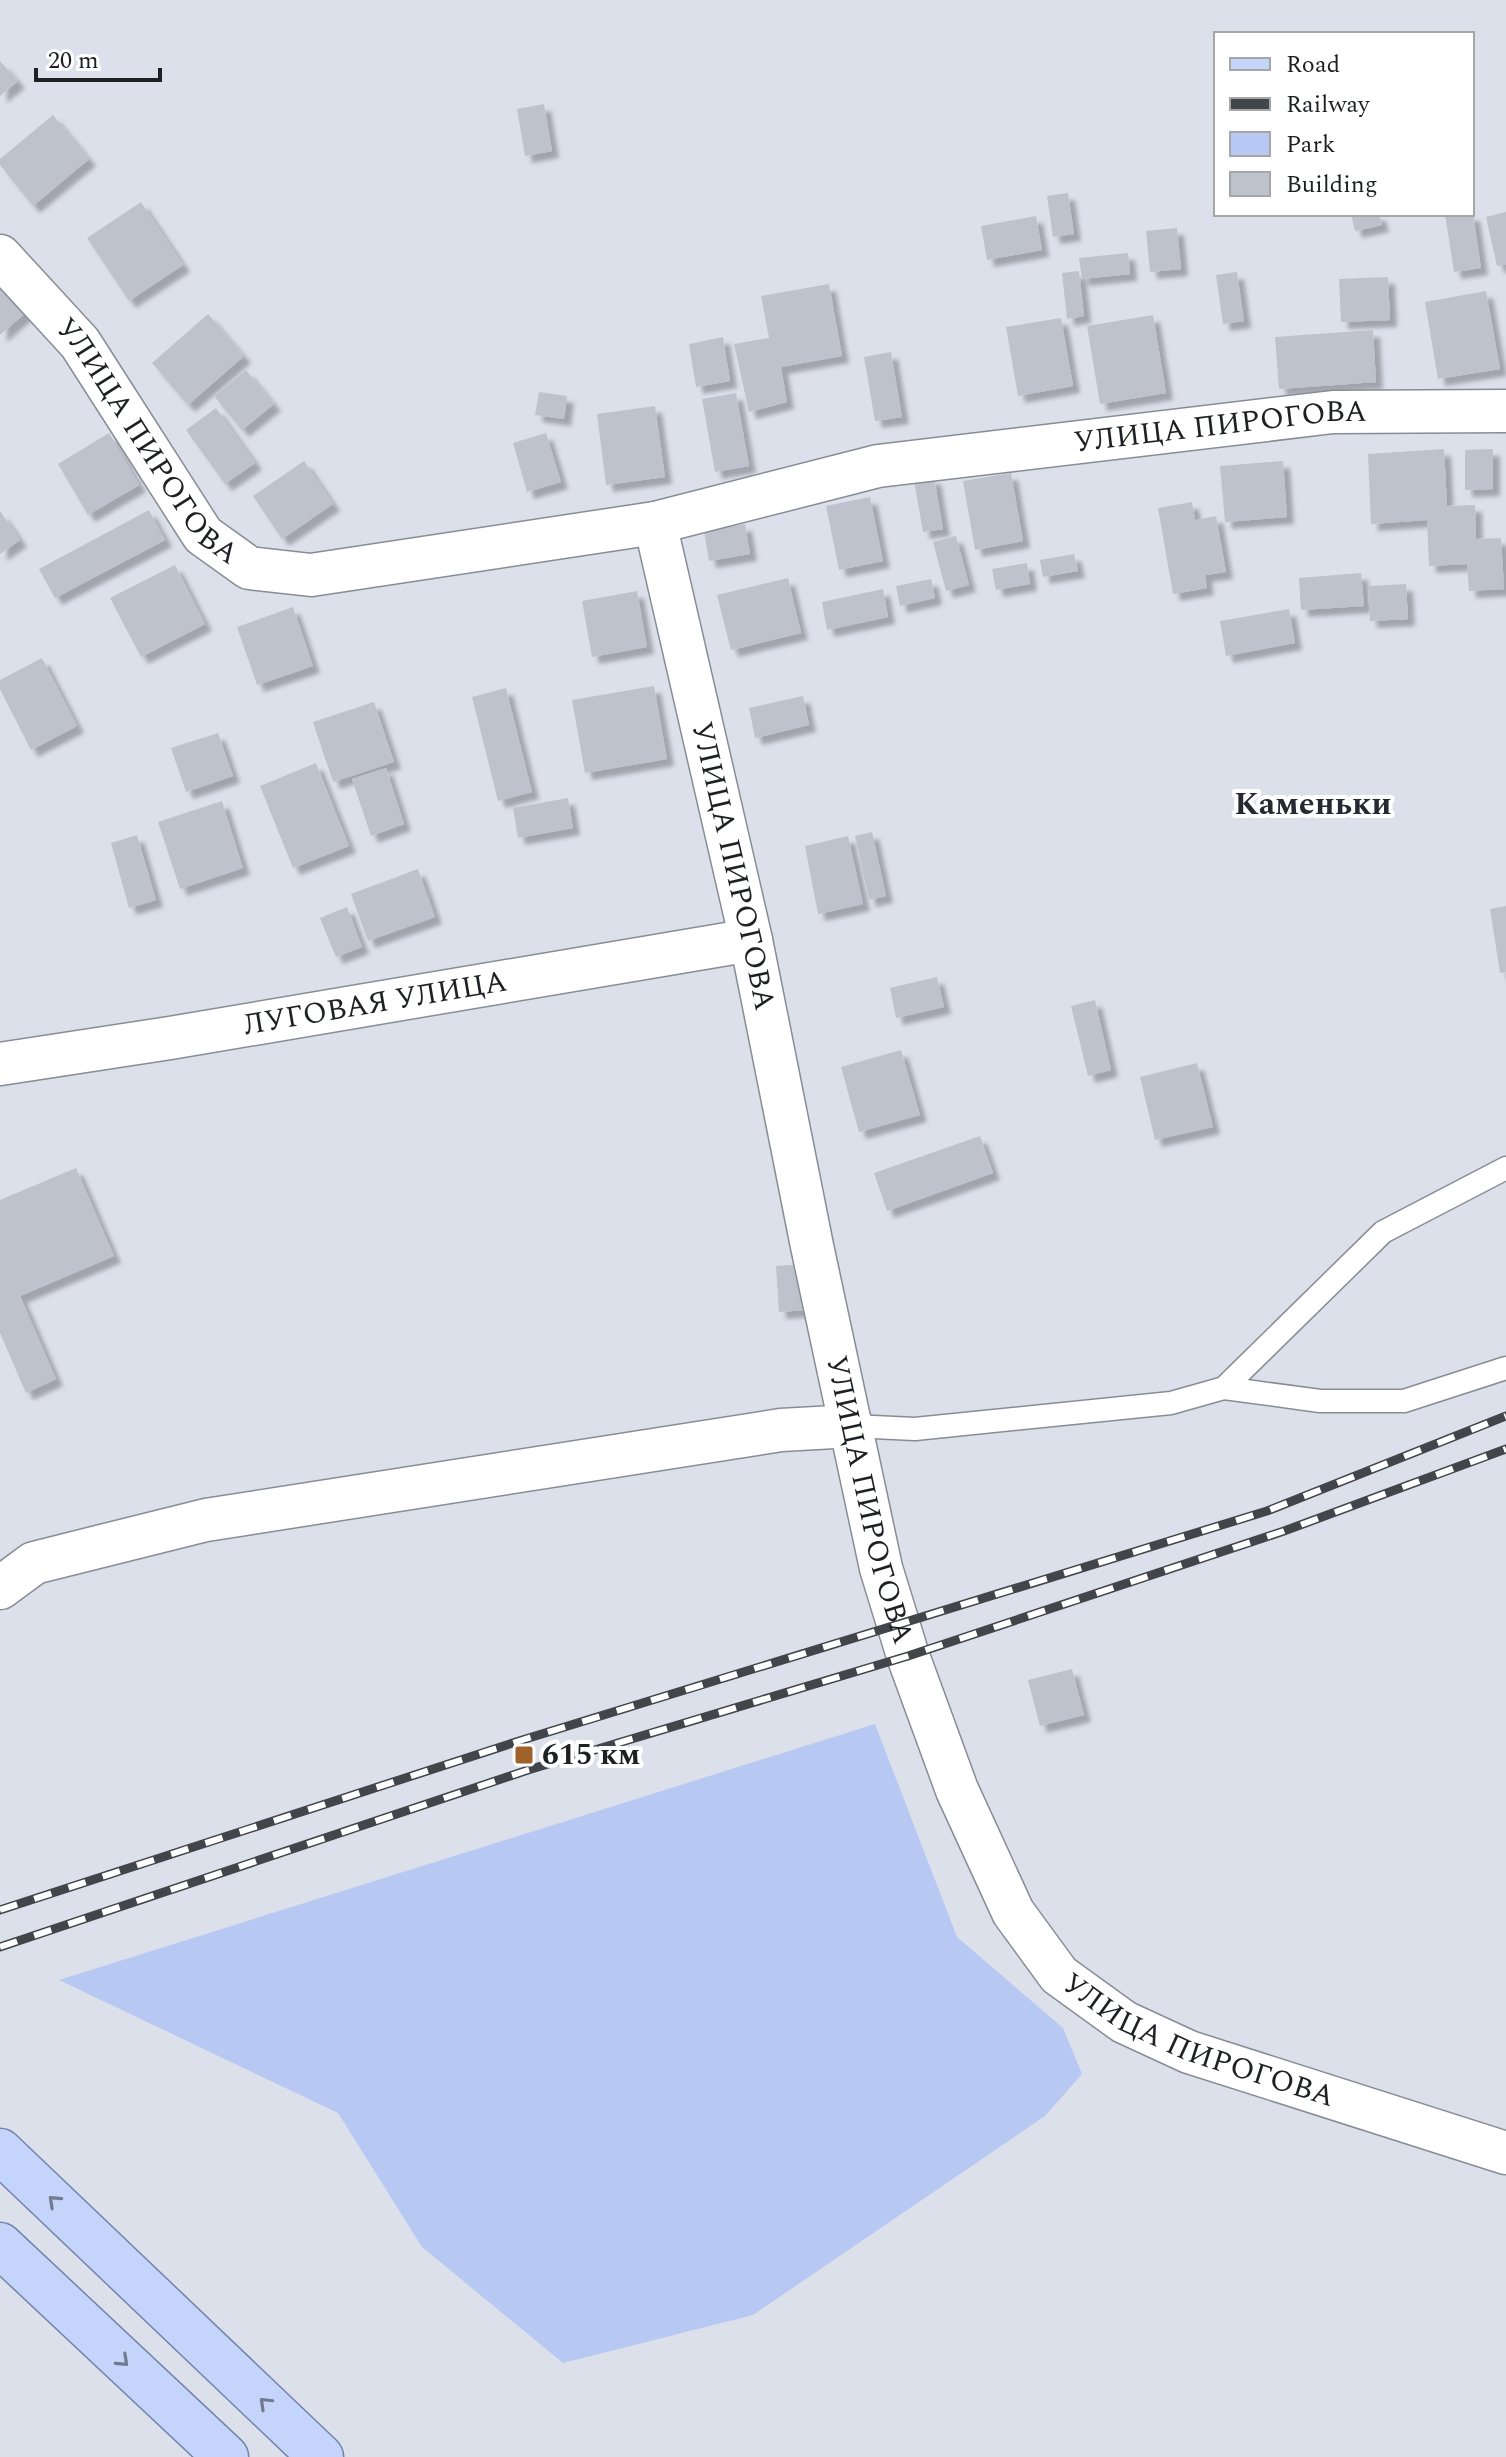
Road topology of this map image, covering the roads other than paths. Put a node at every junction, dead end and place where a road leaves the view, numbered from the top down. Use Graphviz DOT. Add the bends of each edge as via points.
graph roads {
  1 [pos="0,256"];
  2 [pos="1506,411"];
  3 [pos="655,523"];
  4 [pos="751,940"];
  5 [pos="0,1064"];
  6 [pos="1506,1168"];
  7 [pos="1506,1368"];
  8 [pos="1224,1388"];
  9 [pos="852,1426"];
  10 [pos="0,1588"];
  11 [pos="0,2151"];
  12 [pos="1506,2153"];
  13 [pos="0,2245"];
  14 [pos="226,2457"];
  15 [pos="321,2457"];
  1 -- 3 [label="street, УЛИЦА ПИРОГОВА" via="80,343 203,535 249,568 311,575"];
  2 -- 3 [label="street, УЛИЦА ПИРОГОВА" via="1333,412 878,466"];
  3 -- 4 [label="street, УЛИЦА ПИРОГОВА"];
  4 -- 5 [label="street, ЛУГОВАЯ УЛИЦА"];
  4 -- 9 [label="street, УЛИЦА ПИРОГОВА"];
  6 -- 8 [label="lane" via="1383,1232"];
  7 -- 8 [label="lane" via="1404,1401 1320,1401"];
  8 -- 9 [label="lane" via="1171,1403 915,1429"];
  9 -- 10 [label="street" via="781,1430 206,1520 34,1563"];
  9 -- 12 [label="street, УЛИЦА ПИРОГОВА" via="881,1568 957,1790 1013,1912 1059,1975 1124,2022 1189,2052"];
  15 -- 11 [label="main road, one-way"];
  13 -- 14 [label="main road, one-way"];
}
